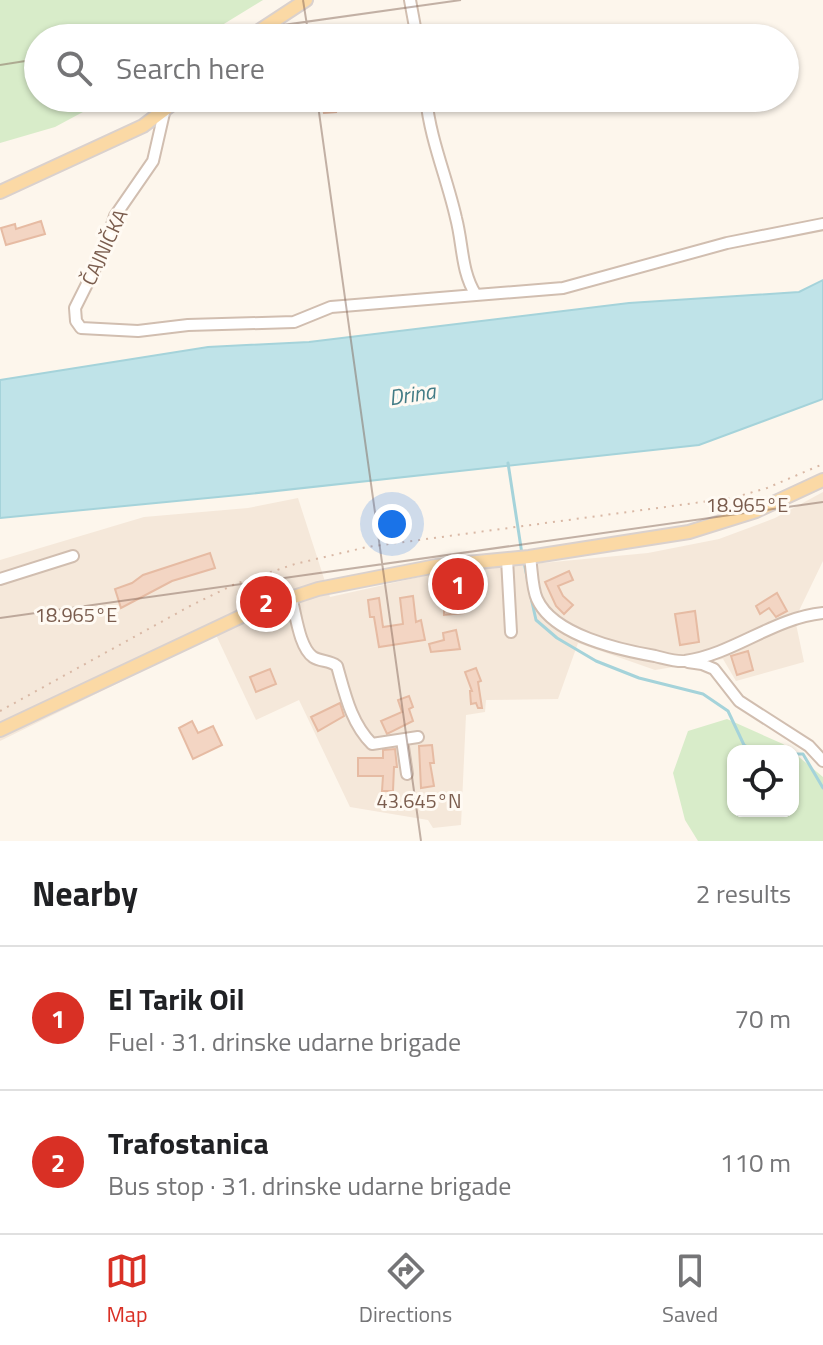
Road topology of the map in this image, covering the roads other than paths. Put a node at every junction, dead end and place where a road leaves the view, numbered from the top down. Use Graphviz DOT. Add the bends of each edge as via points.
graph roads {
  1 [pos="306,0"];
  2 [pos="410,0"];
  3 [pos="269,24"];
  4 [pos="414,24"];
  5 [pos="427,112"];
  6 [pos="164,113"];
  7 [pos="0,192"];
  8 [pos="823,224"];
  9 [pos="476,295"];
  10 [pos="823,480"];
  11 [pos="73,556"];
  12 [pos="521,558"];
  13 [pos="0,579"];
  14 [pos="291,597"];
  15 [pos="823,613"];
  16 [pos="511,632"];
  17 [pos="682,662"];
  18 [pos="0,730"];
  19 [pos="418,737"];
  20 [pos="402,740"];
  21 [pos="823,761"];
  22 [pos="407,774"];
  1 -- 3 [label="main road"];
  2 -- 4 [label="street"];
  5 -- 9 [label="street" via="457,219 467,281"];
  6 -- 7 [label="main road"];
  6 -- 9 [label="street, ČAJNIČKA" via="153,161 115,216 75,308 81,328 138,331 294,322 331,307"];
  8 -- 9 [label="street" via="714,246 563,288"];
  10 -- 12 [label="main road" via="756,511 689,532"];
  11 -- 13 [label="street"];
  12 -- 14 [label="main road" via="379,575"];
  12 -- 16 [label="street"];
  12 -- 17 [label="street" via="537,599 552,619 623,651"];
  14 -- 18 [label="main road"];
  14 -- 20 [label="street" via="307,652 337,666 355,725 372,744"];
  15 -- 17 [label="street" via="801,616"];
  17 -- 21 [label="street" via="714,669 739,701 809,746"];
  19 -- 20 [label="street"];
  20 -- 22 [label="street"];
}
